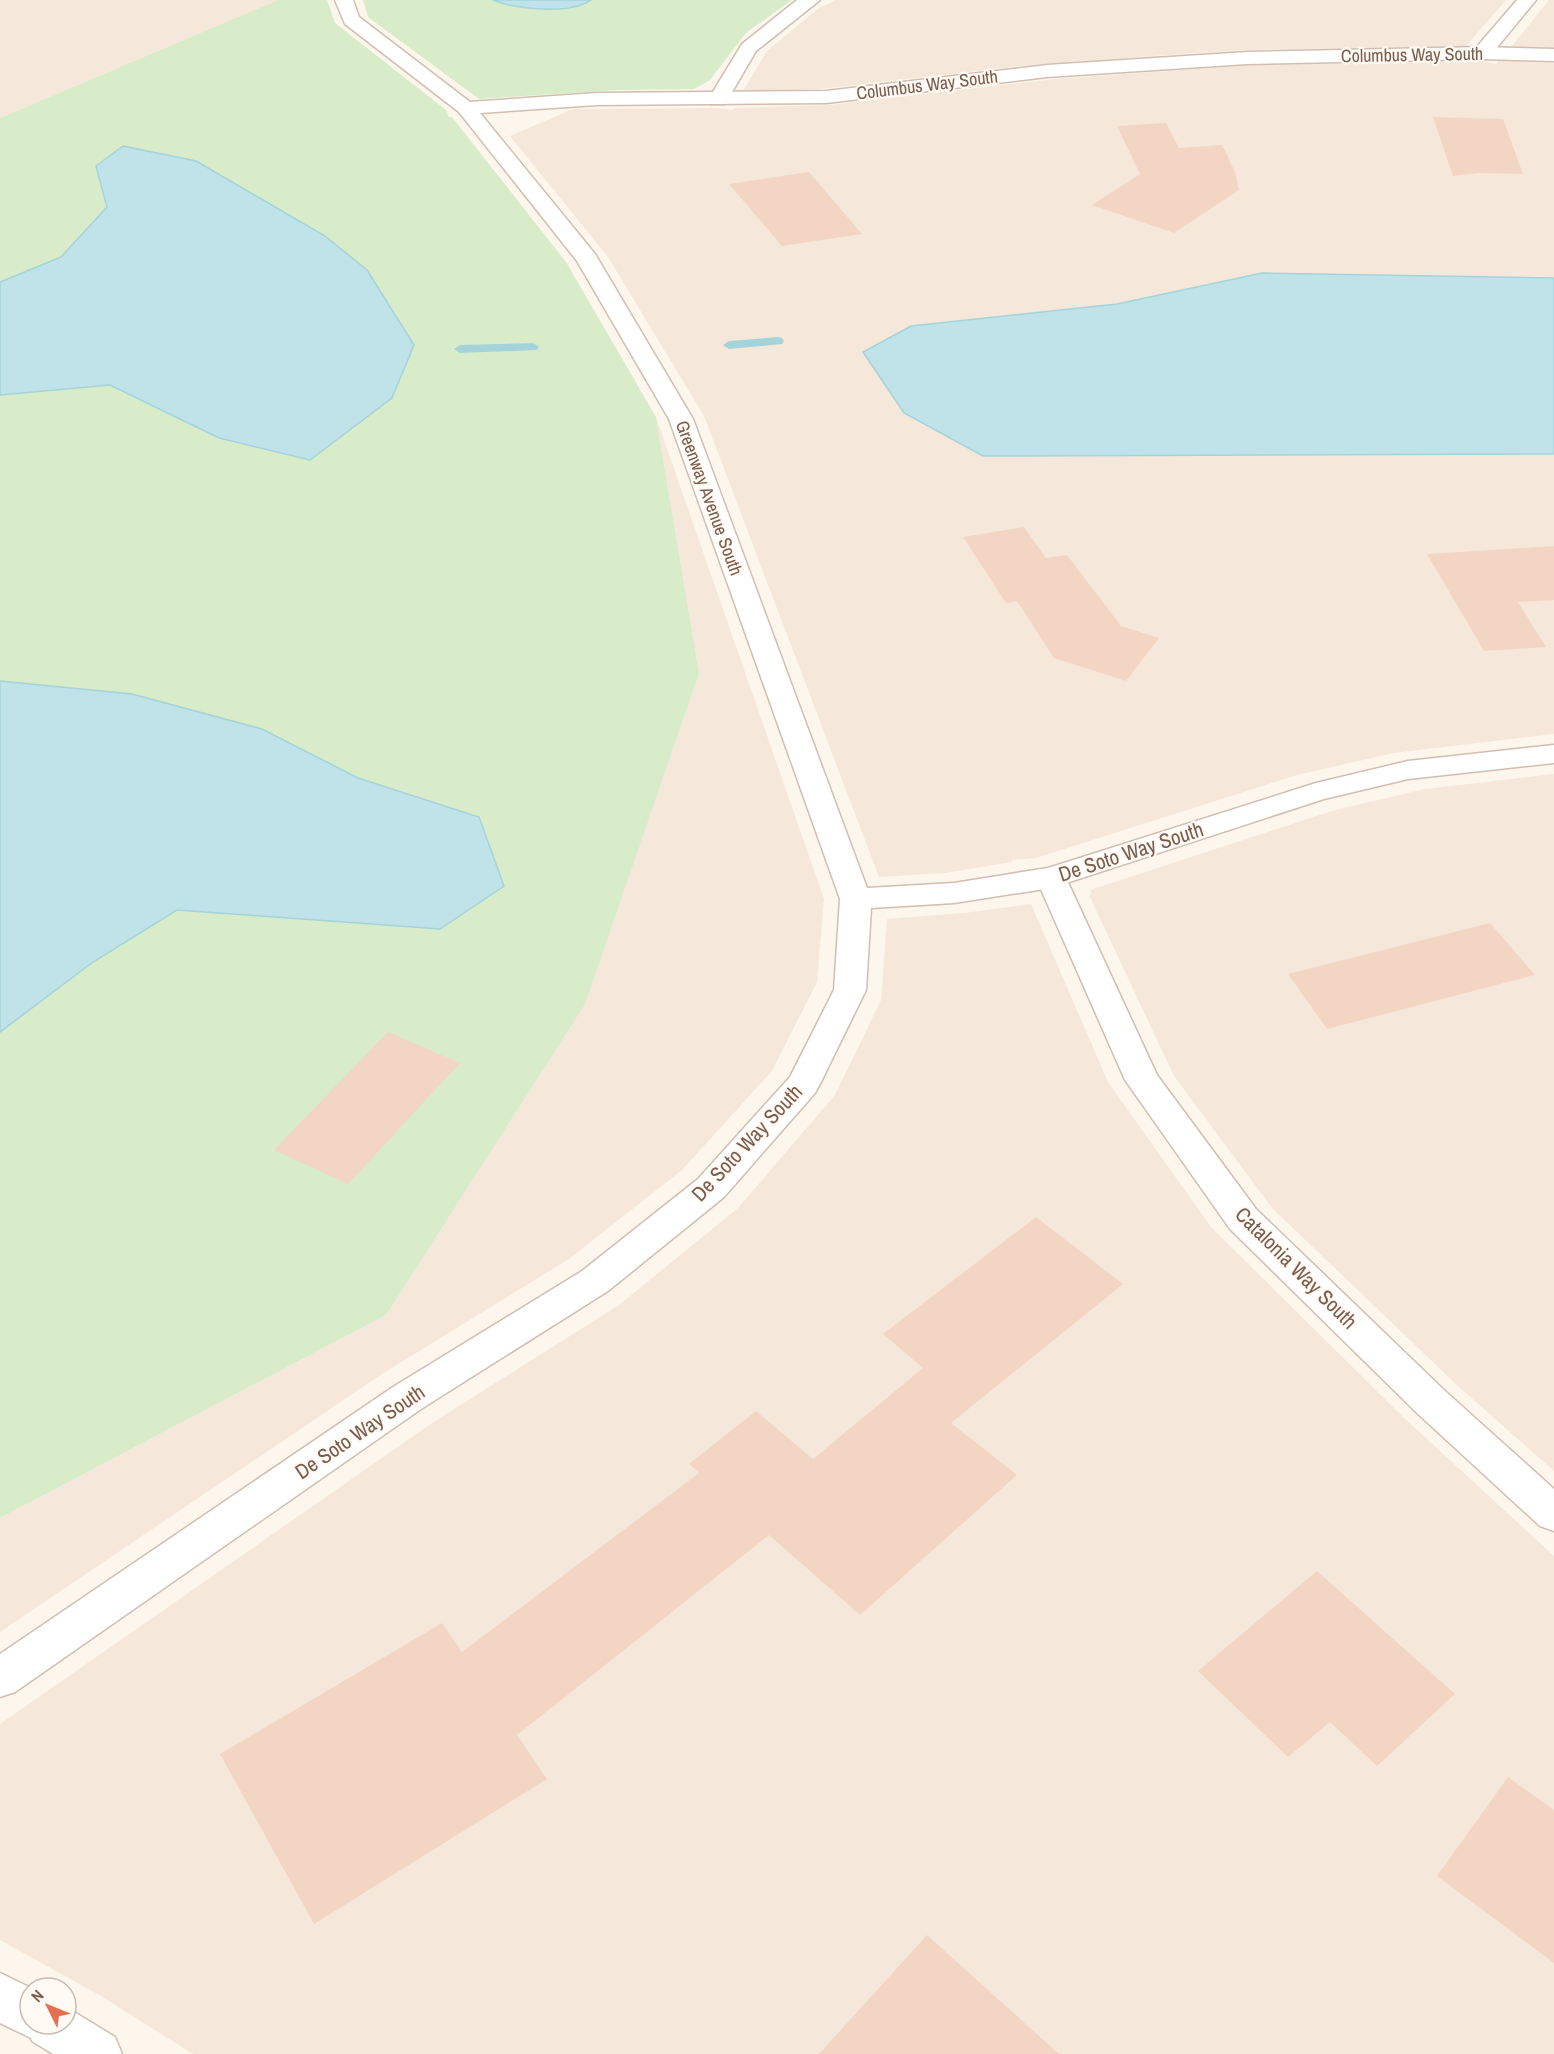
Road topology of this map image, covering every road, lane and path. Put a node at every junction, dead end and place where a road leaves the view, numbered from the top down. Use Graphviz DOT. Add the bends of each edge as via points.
graph roads {
  1 [pos="344,0"];
  2 [pos="811,0"];
  3 [pos="1527,0"];
  4 [pos="1482,53"];
  5 [pos="1554,55"];
  6 [pos="718,100"];
  7 [pos="465,108"];
  8 [pos="1554,754"];
  9 [pos="1050,878"];
  10 [pos="856,899"];
  11 [pos="1554,1514"];
  12 [pos="0,1678"];
  13 [pos="0,1997"];
  14 [pos="18,2007"];
  15 [pos="69,2036"];
  16 [pos="98,2054"];
  1 -- 7 [label="street" via="351,20"];
  2 -- 6 [label="street" via="748,48"];
  3 -- 4 [label="street"];
  4 -- 5 [label="street, Columbus Way South"];
  4 -- 6 [label="street, Columbus Way South" via="1247,58 1047,71 826,97"];
  6 -- 7 [label="street, Columbus Way South" via="597,99"];
  7 -- 10 [label="street, Greenway Avenue South" via="587,259 681,419"];
  8 -- 9 [label="street, De Soto Way South" via="1408,770 1316,792"];
  9 -- 10 [label="street, De Soto Way South" via="954,892"];
  9 -- 11 [label="street, Catalonia Way South" via="1142,1080 1243,1219 1431,1402"];
  10 -- 12 [label="street, De Soto Way South" via="850,990 803,1084 711,1188 595,1281 407,1398"];
  13 -- 14 [label="street"];
  15 -- 16 [label="street"];
}
